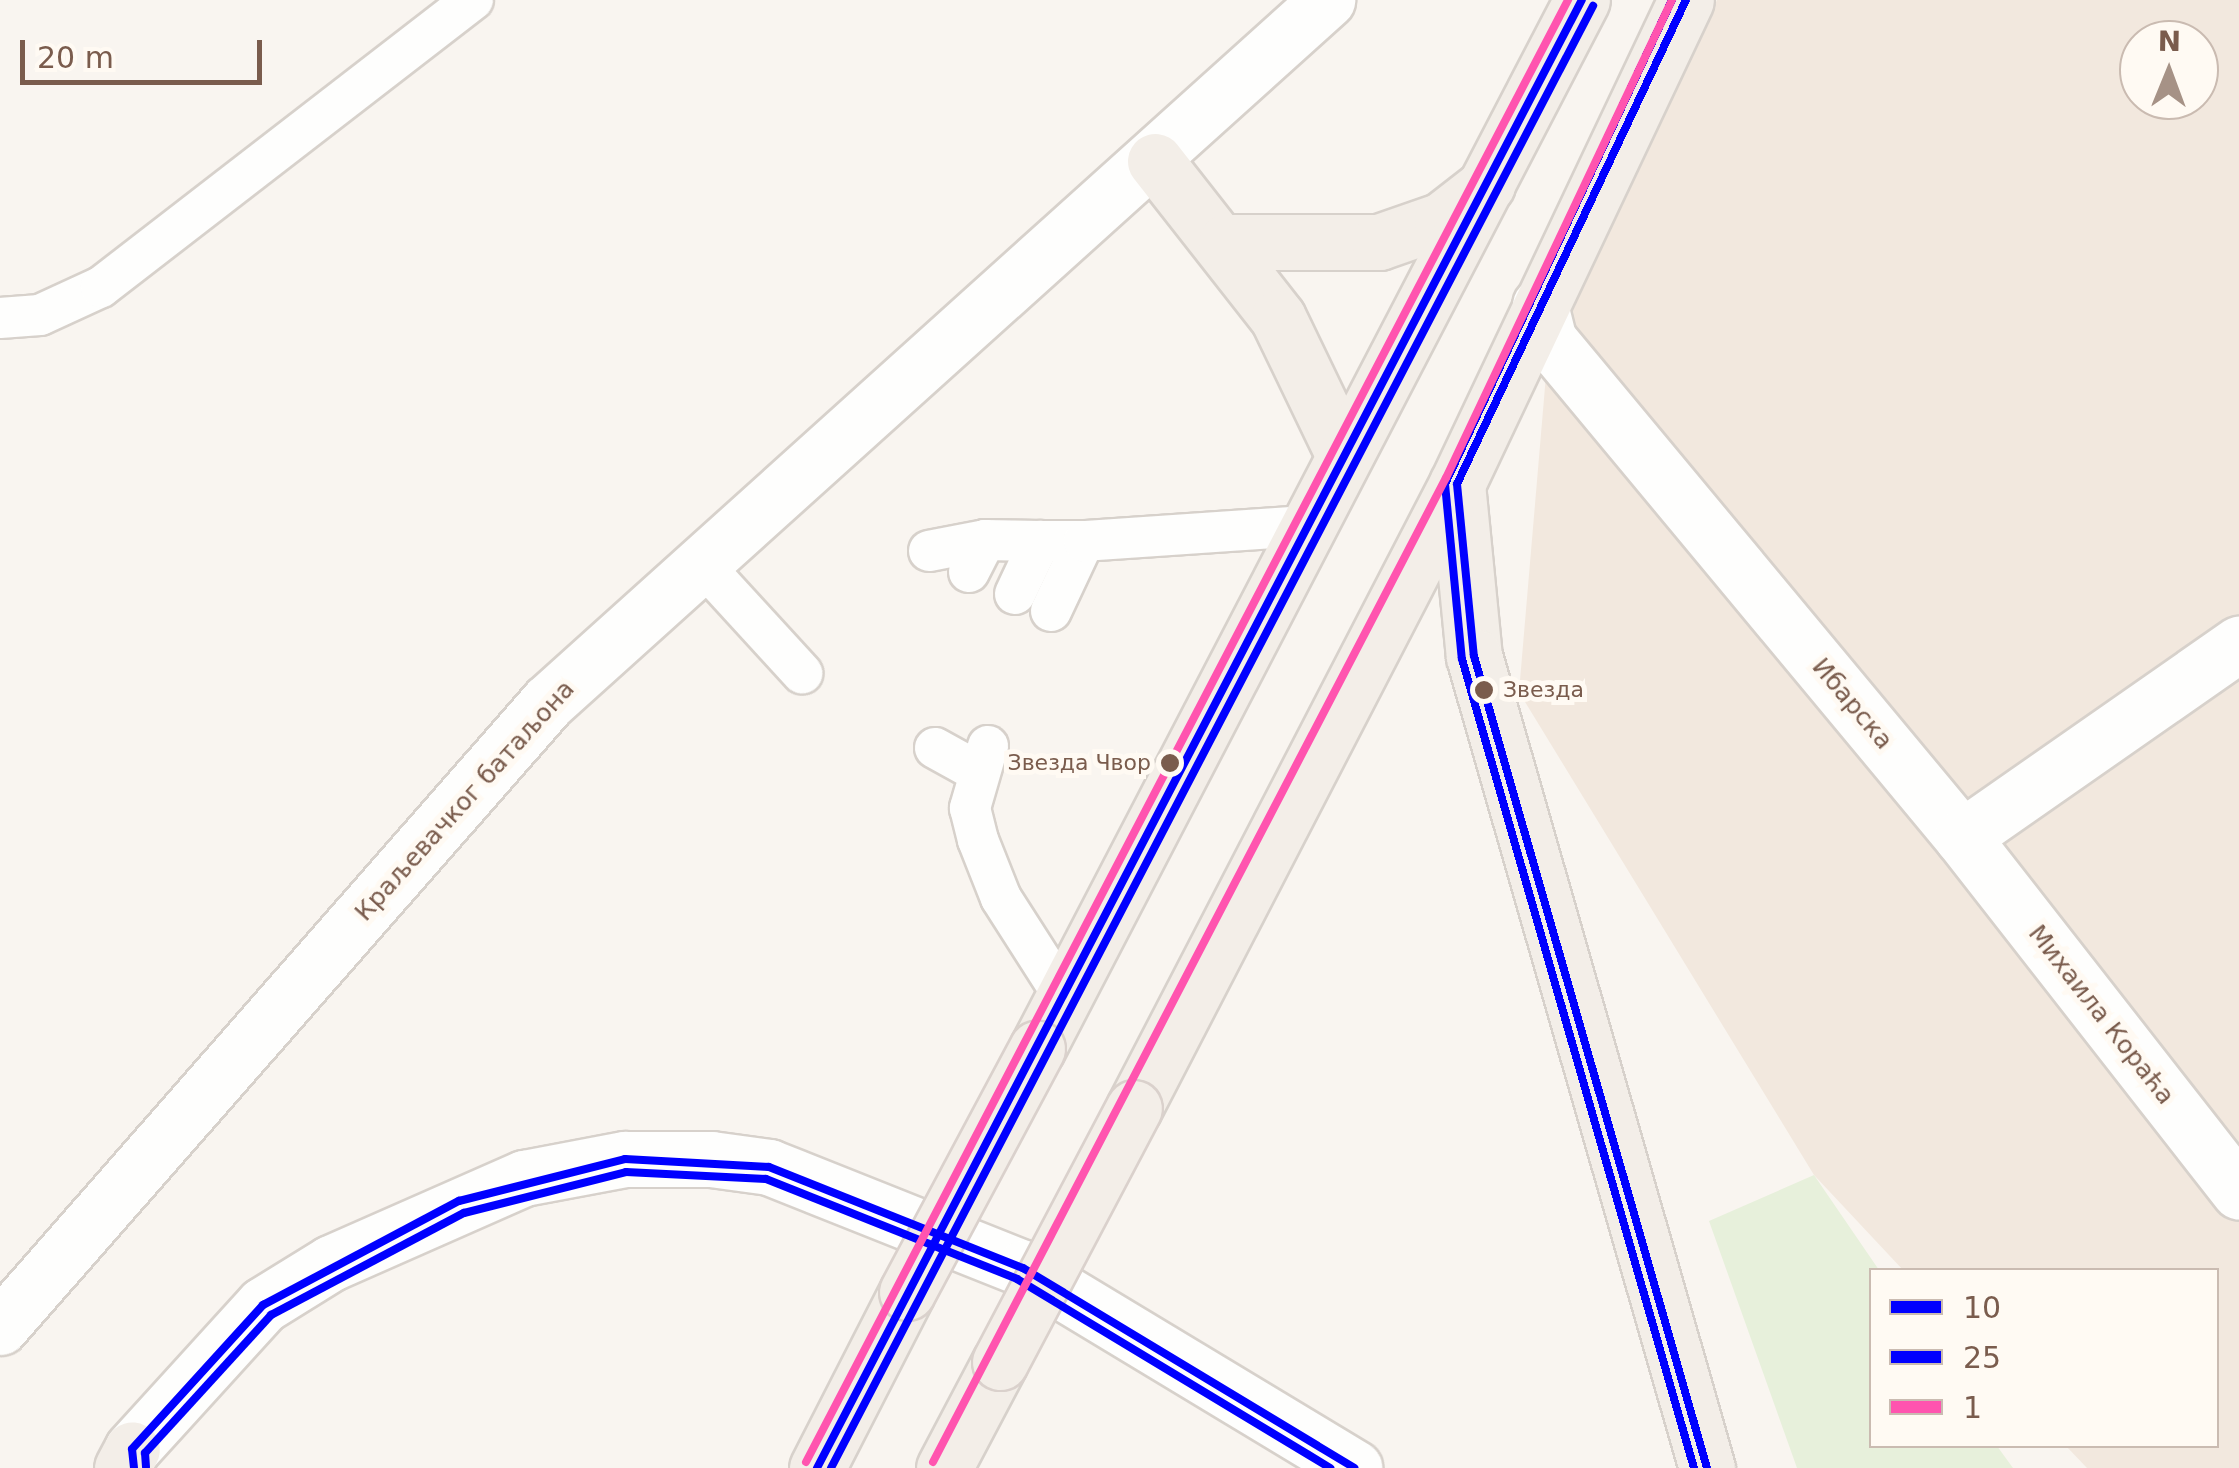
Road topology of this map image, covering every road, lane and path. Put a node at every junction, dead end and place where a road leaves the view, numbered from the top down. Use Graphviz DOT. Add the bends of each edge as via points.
graph roads {
  1 [pos="473,0"];
  2 [pos="1327,0"];
  3 [pos="1582,0"];
  4 [pos="1686,0"];
  5 [pos="1155,161"];
  6 [pos="1492,182"];
  7 [pos="1226,242"];
  8 [pos="1540,305"];
  9 [pos="0,318"];
  10 [pos="1344,455"];
  11 [pos="1457,484"];
  12 [pos="1304,526"];
  13 [pos="1084,540"];
  14 [pos="1040,541"];
  15 [pos="929,551"];
  16 [pos="704,565"];
  17 [pos="2239,644"];
  18 [pos="802,673"];
  19 [pos="959,749"];
  20 [pos="1962,837"];
  21 [pos="1063,995"];
  22 [pos="2239,1192"];
  23 [pos="0,1326"];
  24 [pos="129,1462"];
  25 [pos="817,1468"];
  26 [pos="944,1468"];
  27 [pos="1354,1468"];
  28 [pos="1708,1468"];
  1 -- 9 [label="lane" via="100,287 40,315"];
  2 -- 5 [label="street, Краљевачког батаљона"];
  3 -- 6 [label="main road"];
  4 -- 8 [label="main road"];
  5 -- 7 [label="main road"];
  5 -- 16 [label="street, Краљевачког батаљона"];
  6 -- 7 [label="main road" via="1442,220 1379,242"];
  6 -- 10 [label="main road"];
  7 -- 10 [label="main road" via="1278,318"];
  8 -- 11 [label="main road"];
  8 -- 20 [label="street, Ибарска" via="1549,340"];
  10 -- 12 [label="main road"];
  11 -- 26 [label="main road, bridge"];
  11 -- 28 [label="main road" via="1474,656"];
  12 -- 13 [label="lane"];
  12 -- 21 [label="main road"];
  13 -- 14 [label="lane"];
  13 -- 14 [label="lane" via="1033,603"];
  14 -- 15 [label="lane" via="977,556"];
  16 -- 18 [label="lane"];
  16 -- 23 [label="street, Краљевачког батаљона" via="548,702"];
  17 -- 20 [label="street"];
  19 -- 21 [label="lane" via="978,840 1001,898"];
  20 -- 22 [label="street, Михаила Кораћа"];
  21 -- 25 [label="main road, bridge"];
  24 -- 27 [label="street" via="264,1305 331,1263 524,1178 625,1159 712,1159 768,1167 1023,1268"];
}
